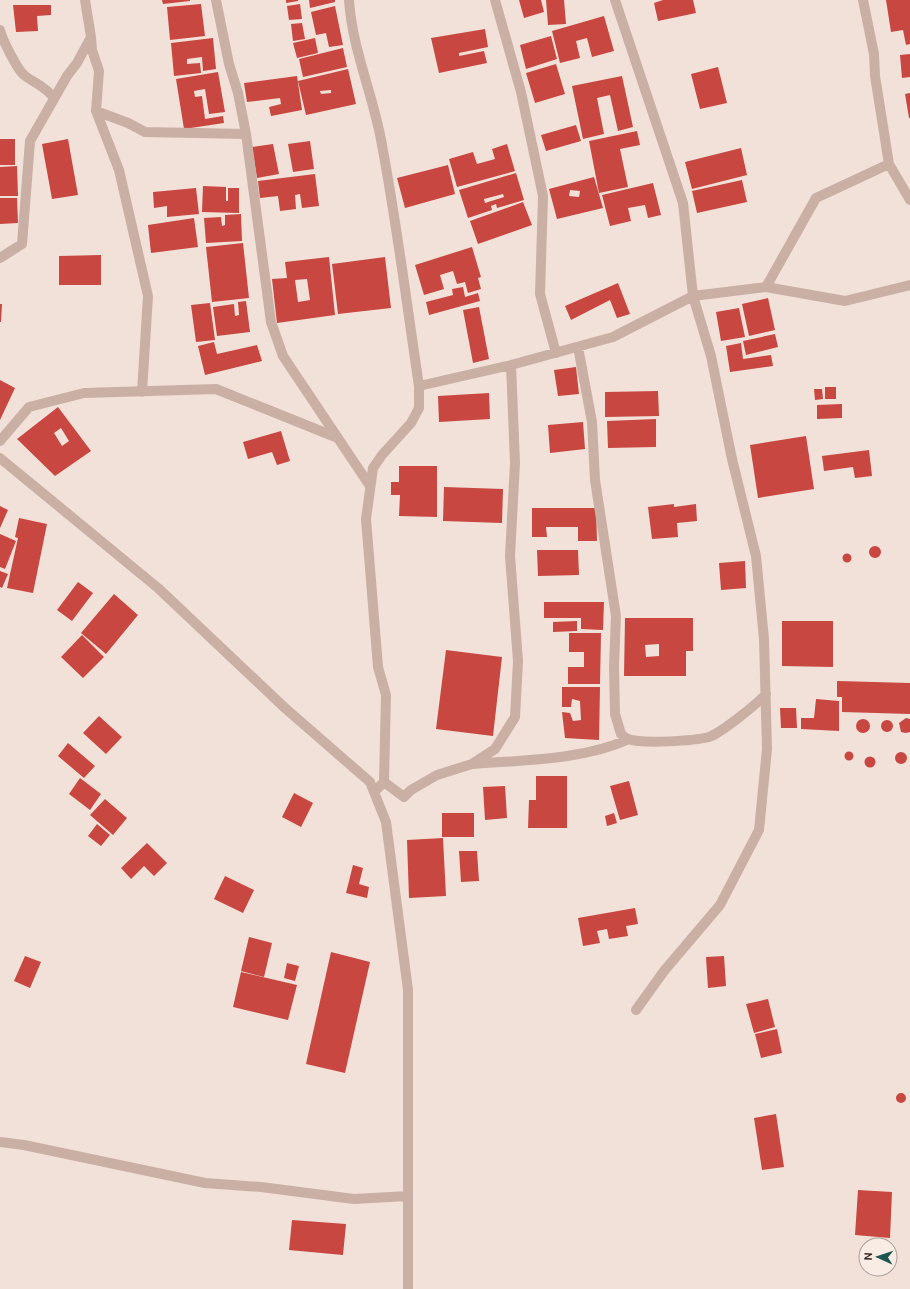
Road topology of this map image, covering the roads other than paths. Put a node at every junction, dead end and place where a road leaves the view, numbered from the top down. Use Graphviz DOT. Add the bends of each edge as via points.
graph roads {
  1 [pos="85,0"];
  2 [pos="216,0"];
  3 [pos="349,0"];
  4 [pos="495,0"];
  5 [pos="615,0"];
  6 [pos="863,0"];
  7 [pos="0,30"];
  8 [pos="91,37"];
  9 [pos="54,98"];
  10 [pos="96,111"];
  11 [pos="246,134"];
  12 [pos="889,164"];
  13 [pos="910,200"];
  14 [pos="0,258"];
  15 [pos="910,285"];
  16 [pos="766,287"];
  17 [pos="693,296"];
  18 [pos="578,347"];
  19 [pos="556,352"];
  20 [pos="511,365"];
  21 [pos="420,386"];
  22 [pos="142,392"];
  23 [pos="338,438"];
  24 [pos="0,442"];
  25 [pos="0,458"];
  26 [pos="370,486"];
  27 [pos="766,694"];
  28 [pos="629,739"];
  29 [pos="472,764"];
  30 [pos="384,782"];
  31 [pos="374,792"];
  32 [pos="636,1010"];
  33 [pos="0,1142"];
  34 [pos="408,1196"];
  35 [pos="408,1289"];
  1 -- 8 [label="street"];
  2 -- 11 [label="street"];
  3 -- 21 [label="street" via="354,34 371,93 382,145"];
  4 -- 19 [label="street" via="521,92 543,196 540,294"];
  5 -- 17 [label="street" via="683,203"];
  6 -- 12 [label="street" via="874,54"];
  7 -- 9 [label="street" via="23,74 47,88"];
  8 -- 9 [label="street"];
  8 -- 10 [label="street" via="92,50 99,71"];
  9 -- 14 [label="street" via="30,141 22,244"];
  10 -- 11 [label="street" via="128,122 145,132"];
  10 -- 22 [label="street" via="119,170 148,296"];
  11 -- 23 [label="street" via="271,322 283,356"];
  12 -- 13 [label="street"];
  12 -- 16 [label="street" via="816,198"];
  15 -- 16 [label="street" via="845,301"];
  16 -- 17 [label="street"];
  17 -- 18 [label="street" via="613,337"];
  17 -- 27 [label="street" via="711,356 732,459 756,556"];
  18 -- 19 [label="street"];
  18 -- 28 [label="street" via="592,422 596,480 616,616 614,714 621,734"];
  19 -- 20 [label="street"];
  20 -- 21 [label="street"];
  20 -- 29 [label="street" via="515,463 510,556 518,661 514,717 495,749"];
  21 -- 26 [label="street" via="419,408 411,423 373,468"];
  22 -- 23 [label="street" via="216,388"];
  22 -- 24 [label="street" via="84,393 29,407"];
  23 -- 26 [label="street"];
  25 -- 31 [label="street" via="158,588 285,708 370,782"];
  26 -- 30 [label="street" via="366,519 378,667 386,694"];
  27 -- 28 [label="street" via="756,705 710,737 685,741"];
  27 -- 32 [label="street" via="767,749 759,830 720,905 664,971"];
  28 -- 29 [label="street" via="613,747 563,756"];
  29 -- 30 [label="street" via="437,775 404,797"];
  30 -- 31 [label="street"];
  31 -- 34 [label="street" via="386,822 408,990"];
  33 -- 34 [label="street" via="205,1183 261,1187 354,1199"];
  34 -- 35 [label="street"];
}
